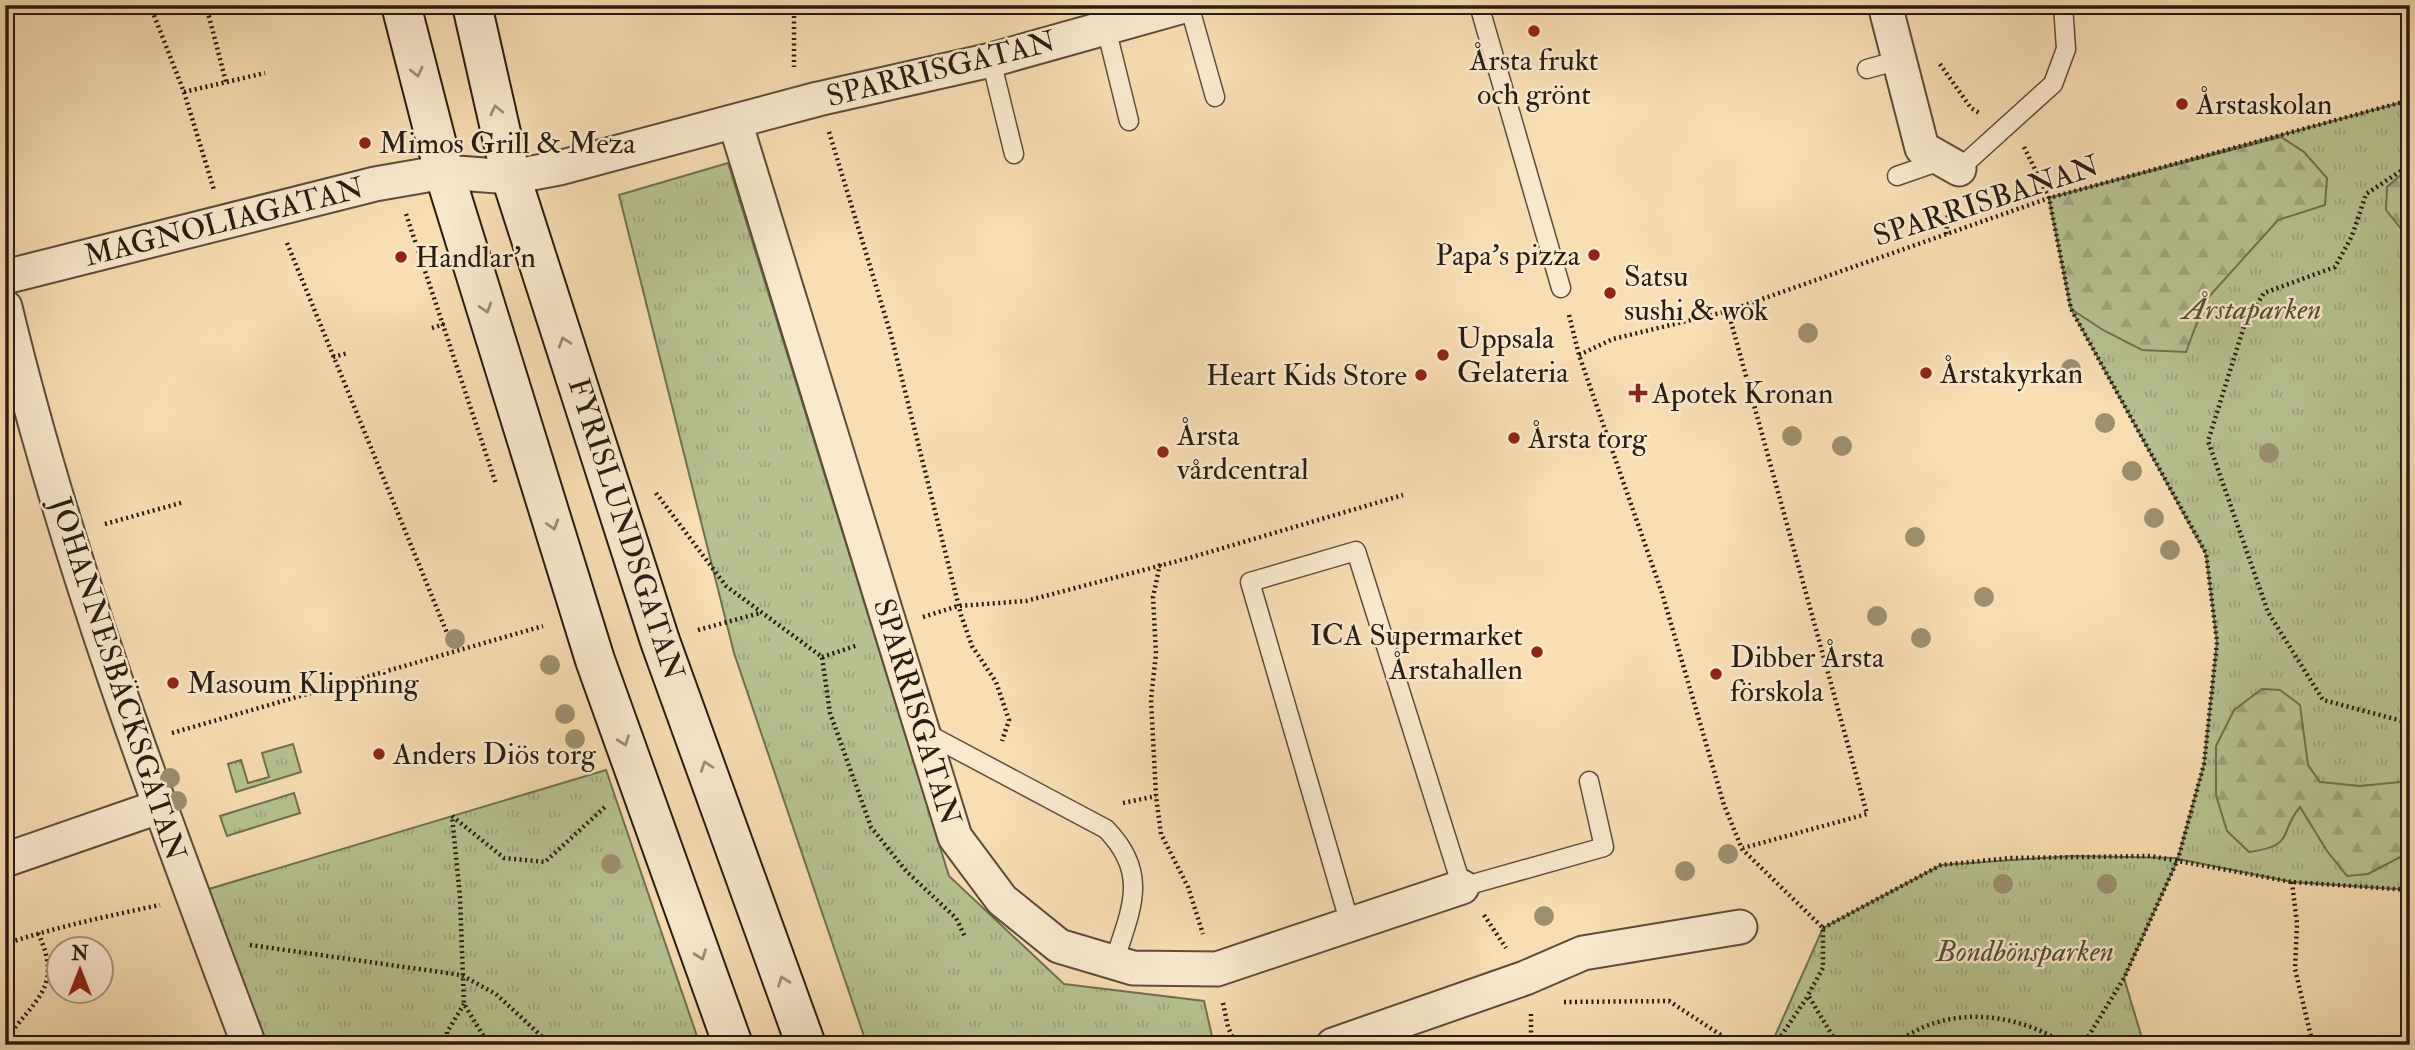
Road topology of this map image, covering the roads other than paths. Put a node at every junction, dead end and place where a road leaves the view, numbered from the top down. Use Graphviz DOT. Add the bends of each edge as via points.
graph roads {
  1 [pos="401,5"];
  2 [pos="472,5"];
  3 [pos="1188,5"];
  4 [pos="1479,5"];
  5 [pos="1885,5"];
  6 [pos="2063,5"];
  7 [pos="1105,28"];
  8 [pos="991,60"];
  9 [pos="1899,60"];
  10 [pos="1867,69"];
  11 [pos="1214,97"];
  12 [pos="1129,121"];
  13 [pos="735,122"];
  14 [pos="1014,154"];
  15 [pos="1951,164"];
  16 [pos="444,172"];
  17 [pos="1897,176"];
  18 [pos="511,177"];
  19 [pos="5,277"];
  20 [pos="1561,288"];
  21 [pos="5,307"];
  22 [pos="922,731"];
  23 [pos="1589,781"];
  24 [pos="158,807"];
  25 [pos="5,860"];
  26 [pos="1462,887"];
  27 [pos="1350,924"];
  28 [pos="1740,927"];
  29 [pos="1114,962"];
  30 [pos="249,1045"];
  31 [pos="733,1045"];
  32 [pos="806,1045"];
  33 [pos="1333,1045"];
  1 -- 16 [label="main road, one-way"];
  18 -- 2 [label="main road, FYRISLUNDSGATAN, one-way"];
  3 -- 7 [label="street, SPARRISGATAN"];
  3 -- 11 [label="lane"];
  4 -- 20 [label="lane"];
  5 -- 9 [label="street"];
  6 -- 15 [label="lane" via="2067,49 2053,84 2004,132"];
  7 -- 8 [label="street, SPARRISGATAN"];
  7 -- 12 [label="lane"];
  8 -- 13 [label="street, SPARRISGATAN"];
  8 -- 14 [label="lane"];
  9 -- 10 [label="lane"];
  9 -- 15 [label="street" via="1922,148"];
  13 -- 18 [label="street, SPARRISGATAN"];
  13 -- 22 [label="street, SPARRISGATAN"];
  15 -- 17 [label="lane"];
  16 -- 18 [label="street, MAGNOLIAGATAN"];
  16 -- 19 [label="street, MAGNOLIAGATAN" via="375,184"];
  16 -- 31 [label="main road, one-way" via="595,660"];
  32 -- 18 [label="main road, FYRISLUNDSGATAN, one-way" via="660,641"];
  21 -- 24 [label="street, JOHANNESBÄCKSGATAN" via="24,387 83,582"];
  22 -- 29 [label="street, SPARRISGATAN" via="956,837 1002,900 1059,946"];
  22 -- 29 [label="lane" via="1105,829 1123,847 1135,886"];
  23 -- 26 [label="lane" via="1604,847"];
  24 -- 25 [label="street"];
  24 -- 30 [label="street, JOHANNESBÄCKSGATAN"];
  26 -- 27 [label="street, SPARRISGATAN"];
  26 -- 27 [label="lane" via="1356,551 1250,582"];
  27 -- 29 [label="street, SPARRISGATAN" via="1217,969 1133,968"];
  28 -- 33 [label="street" via="1583,953"];
}
